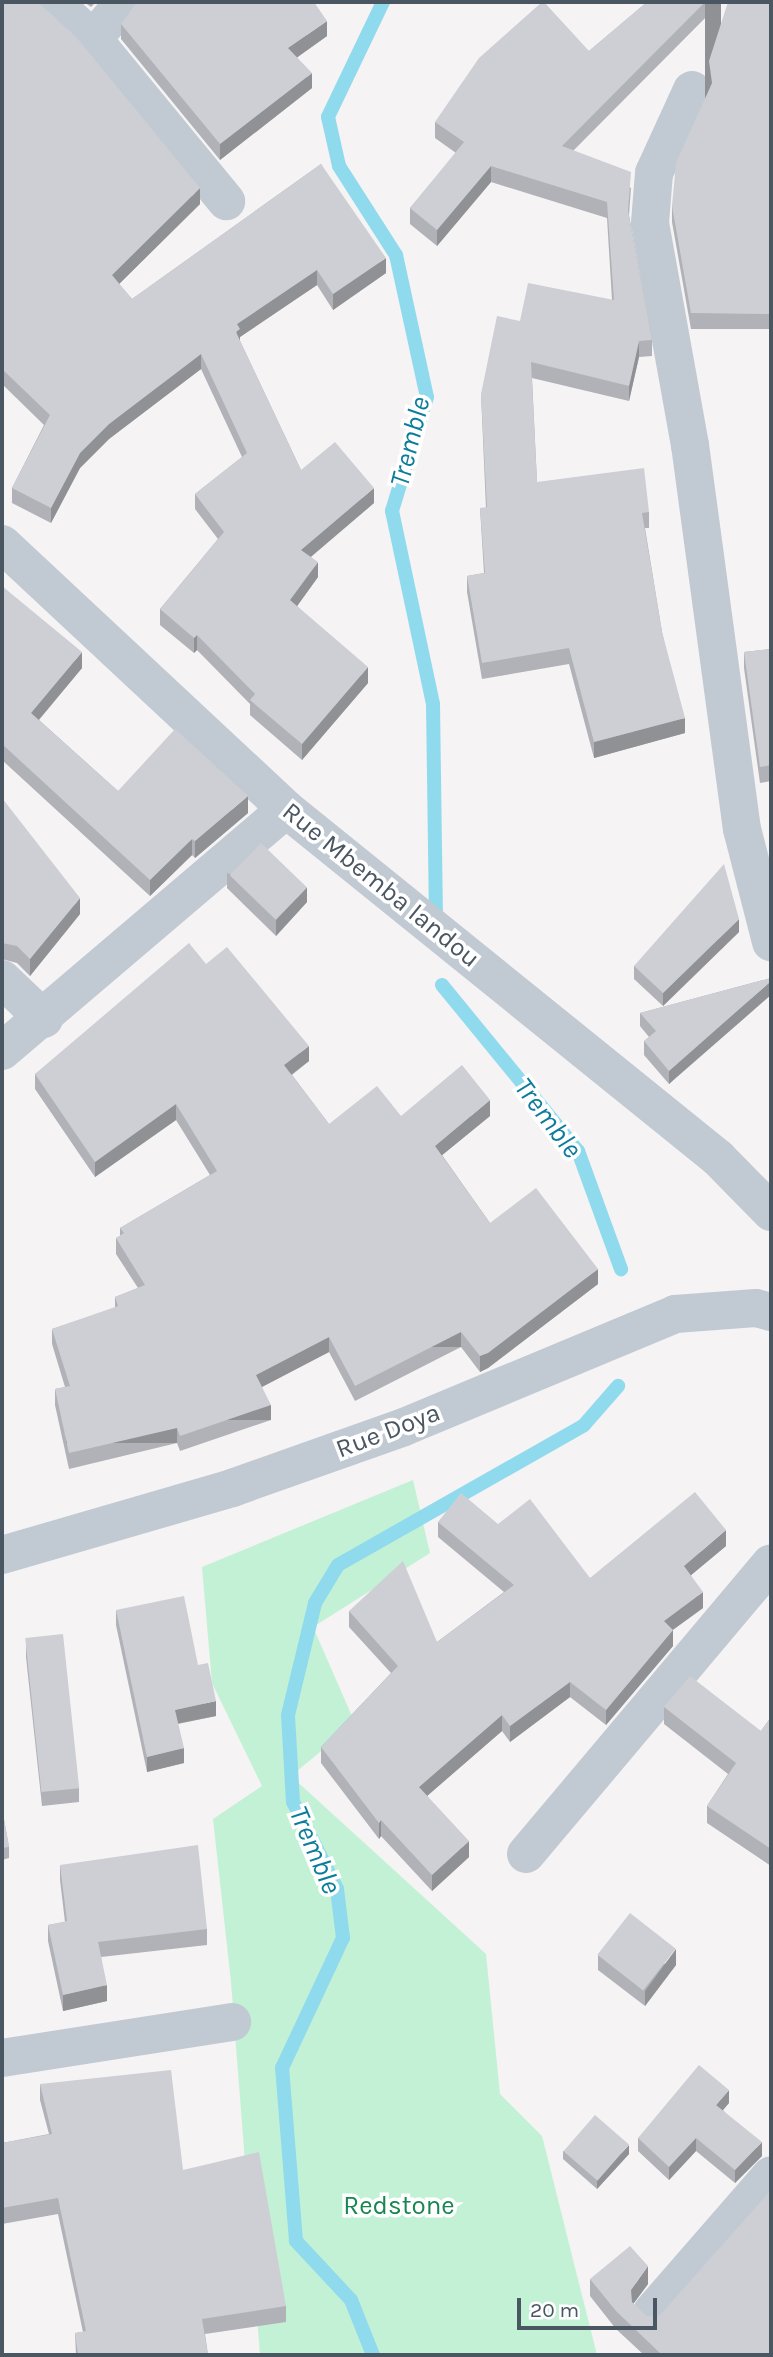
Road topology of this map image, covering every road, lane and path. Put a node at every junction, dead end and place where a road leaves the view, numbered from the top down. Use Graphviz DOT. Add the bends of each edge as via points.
graph roads {
  1 [pos="53,2"];
  2 [pos="124,2"];
  3 [pos="93,39"];
  4 [pos="692,90"];
  5 [pos="226,201"];
  6 [pos="2,544"];
  7 [pos="286,809"];
  8 [pos="757,827"];
  9 [pos="771,942"];
  10 [pos="2,979"];
  11 [pos="44,1019"];
  12 [pos="2,1051"];
  13 [pos="771,1212"];
  14 [pos="771,1312"];
  15 [pos="2,1555"];
  16 [pos="771,1563"];
  17 [pos="526,1854"];
  18 [pos="232,2022"];
  19 [pos="2,2058"];
  20 [pos="771,2175"];
  21 [pos="652,2312"];
  1 -- 3 [label="street"];
  2 -- 3 [label="street"];
  3 -- 5 [label="street"];
  4 -- 8 [label="street" via="654,173 650,223"];
  6 -- 7 [label="street, Rue Mbemba landou"];
  7 -- 11 [label="street"];
  7 -- 13 [label="street, Rue Mbemba landou" via="718,1158"];
  8 -- 9 [label="street"];
  10 -- 11 [label="street"];
  11 -- 12 [label="street"];
  14 -- 15 [label="street, Rue Doya" via="756,1308 675,1314 404,1427 232,1488"];
  16 -- 17 [label="street"];
  18 -- 19 [label="street"];
  20 -- 21 [label="street"];
}
